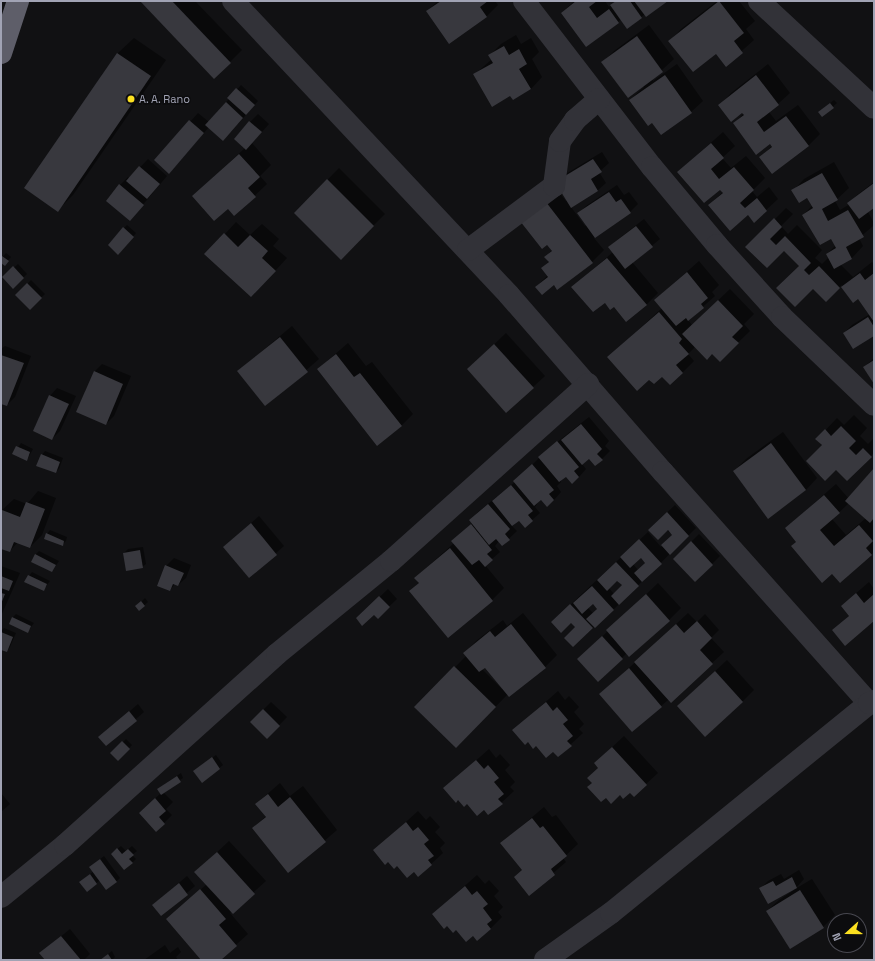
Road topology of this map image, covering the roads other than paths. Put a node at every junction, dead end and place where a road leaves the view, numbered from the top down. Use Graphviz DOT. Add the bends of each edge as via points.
graph roads {
  1 [pos="18,1"];
  2 [pos="233,1"];
  3 [pos="524,1"];
  4 [pos="759,1"];
  5 [pos="1,52"];
  6 [pos="864,87"];
  7 [pos="599,99"];
  8 [pos="874,108"];
  9 [pos="468,250"];
  10 [pos="588,384"];
  11 [pos="874,405"];
  12 [pos="871,702"];
  13 [pos="1,897"];
  14 [pos="545,960"];
  1 -- 5 [label="highway"];
  2 -- 9 [label="street"];
  3 -- 7 [label="street"];
  4 -- 6 [label="street"];
  6 -- 8 [label="street"];
  7 -- 9 [label="street" via="575,120 560,141 554,186"];
  7 -- 11 [label="street" via="717,245 782,317"];
  9 -- 10 [label="street"];
  10 -- 12 [label="street" via="663,472"];
  10 -- 13 [label="street" via="391,561 277,654 65,845"];
  12 -- 14 [label="street" via="611,913"];
}
